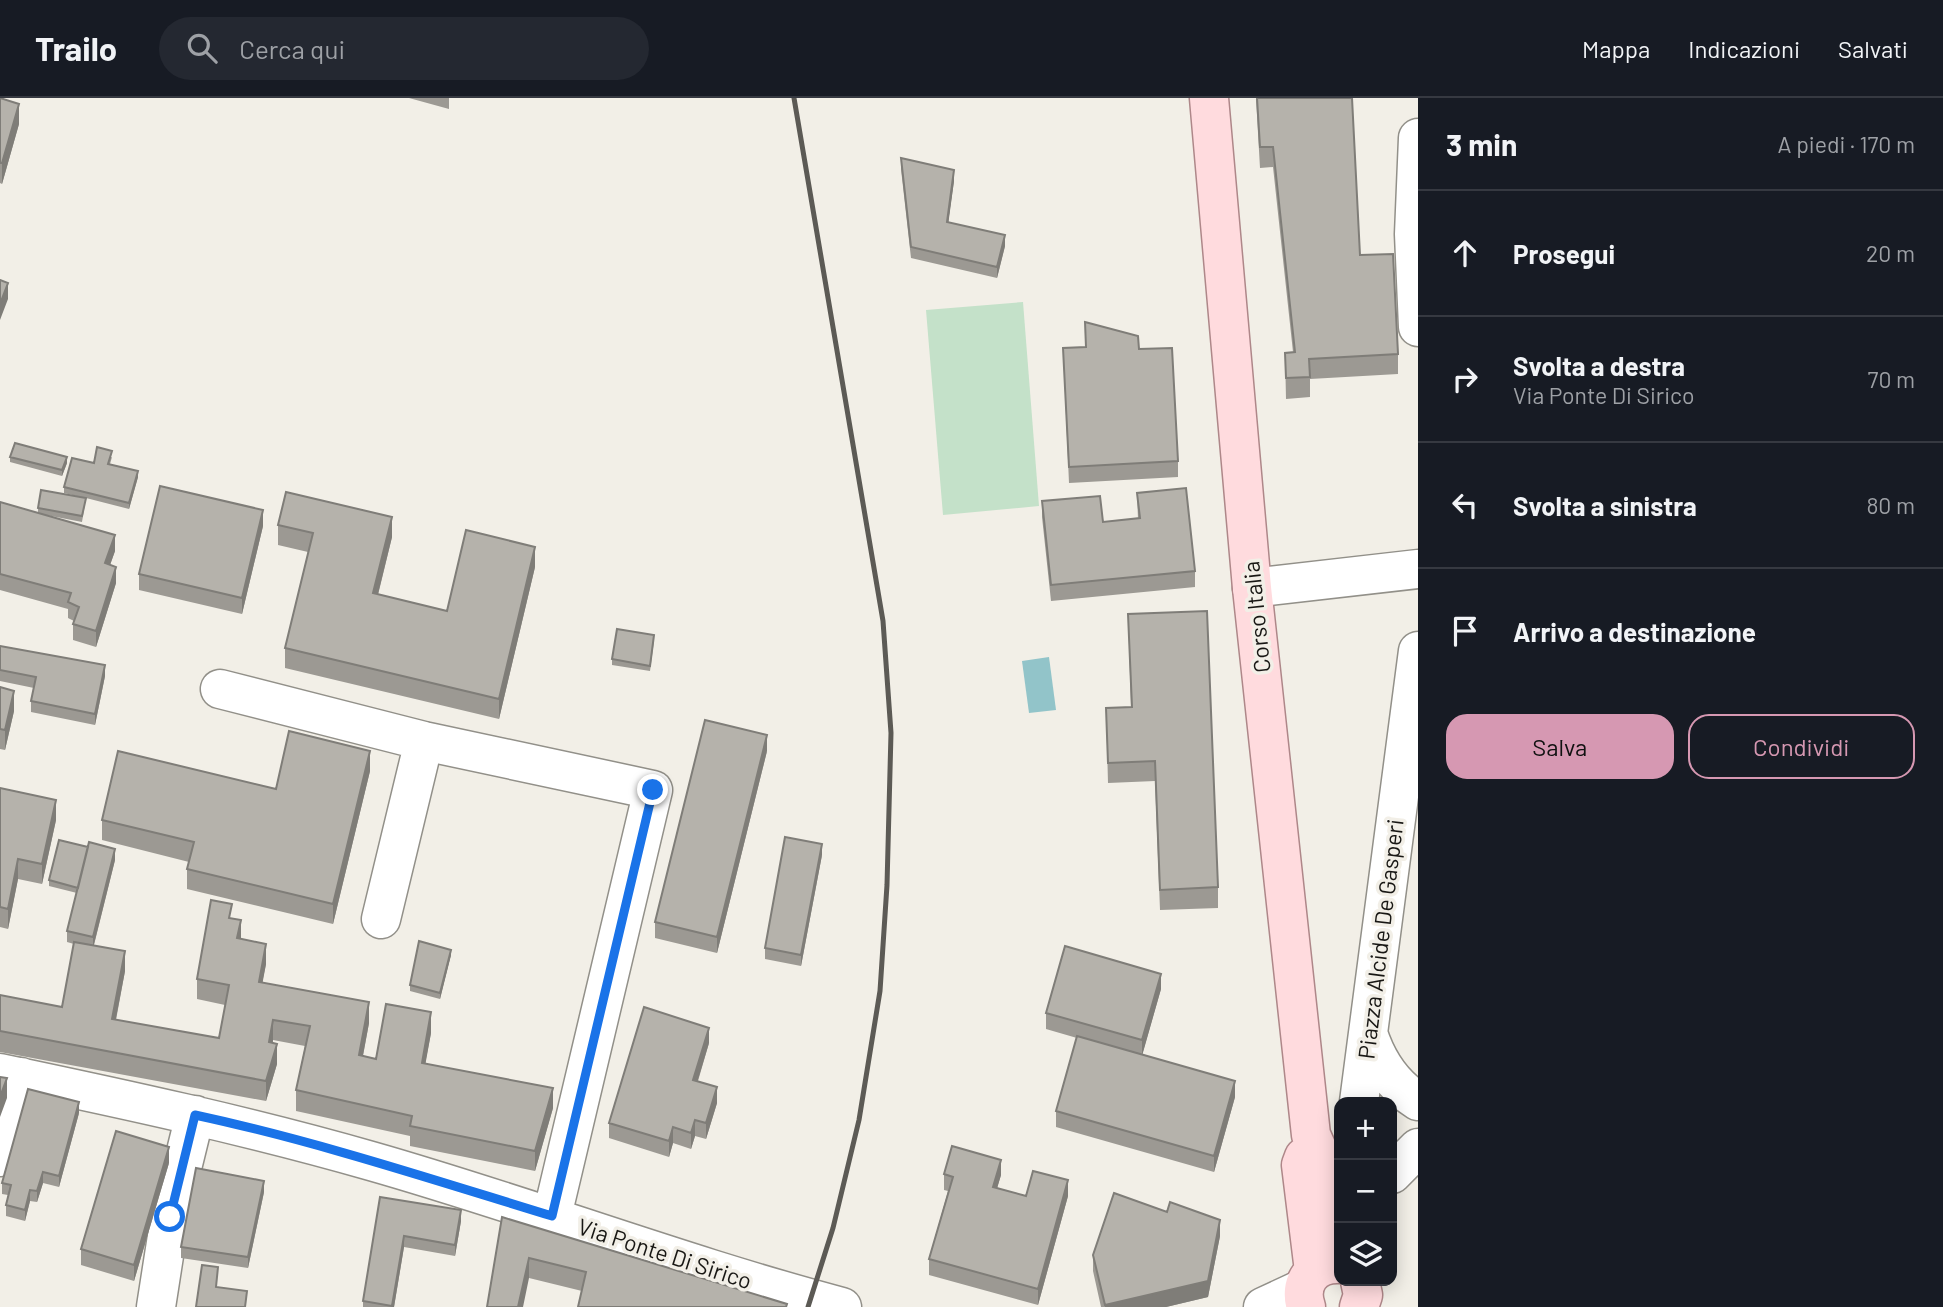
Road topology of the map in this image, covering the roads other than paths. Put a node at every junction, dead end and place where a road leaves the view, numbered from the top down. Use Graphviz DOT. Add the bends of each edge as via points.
graph roads {
  1 [pos="1209,98"];
  2 [pos="1418,138"];
  3 [pos="1418,327"];
  4 [pos="1418,569"];
  5 [pos="1252,588"];
  6 [pos="1418,651"];
  7 [pos="220,689"];
  8 [pos="424,741"];
  9 [pos="381,919"];
  10 [pos="1368,1033"];
  11 [pos="10,1075"];
  12 [pos="1360,1097"];
  13 [pos="1418,1101"];
  14 [pos="195,1115"];
  15 [pos="0,1157"];
  16 [pos="1319,1158"];
  17 [pos="552,1216"];
  18 [pos="1336,1223"];
  19 [pos="1334,1259"];
  20 [pos="1338,1286"];
  21 [pos="156,1307"];
  22 [pos="842,1307"];
  23 [pos="1263,1307"];
  1 -- 5 [label="main road, Corso Italia"];
  2 -- 3 [label="street" via="1414,234"];
  4 -- 5 [label="street"];
  5 -- 16 [label="main road, Corso Italia"];
  6 -- 10 [label="street, Piazza Alcide De Gasperi"];
  7 -- 8 [label="street"];
  8 -- 9 [label="street"];
  8 -- 17 [label="street" via="653,790"];
  10 -- 12 [label="street, Piazza Alcide De Gasperi"];
  10 -- 13 [label="street" via="1385,1071"];
  11 -- 14 [label="street, Via Ponte Di Sirico"];
  11 -- 15 [label="street"];
  14 -- 17 [label="street, Via Ponte Di Sirico"];
  14 -- 21 [label="street" via="170,1217"];
  16 -- 18 [label="main road"];
  16 -- 19 [label="main road"];
  17 -- 22 [label="street, Via Ponte Di Sirico" via="776,1290"];
  20 -- 23 [label="street"];
}
